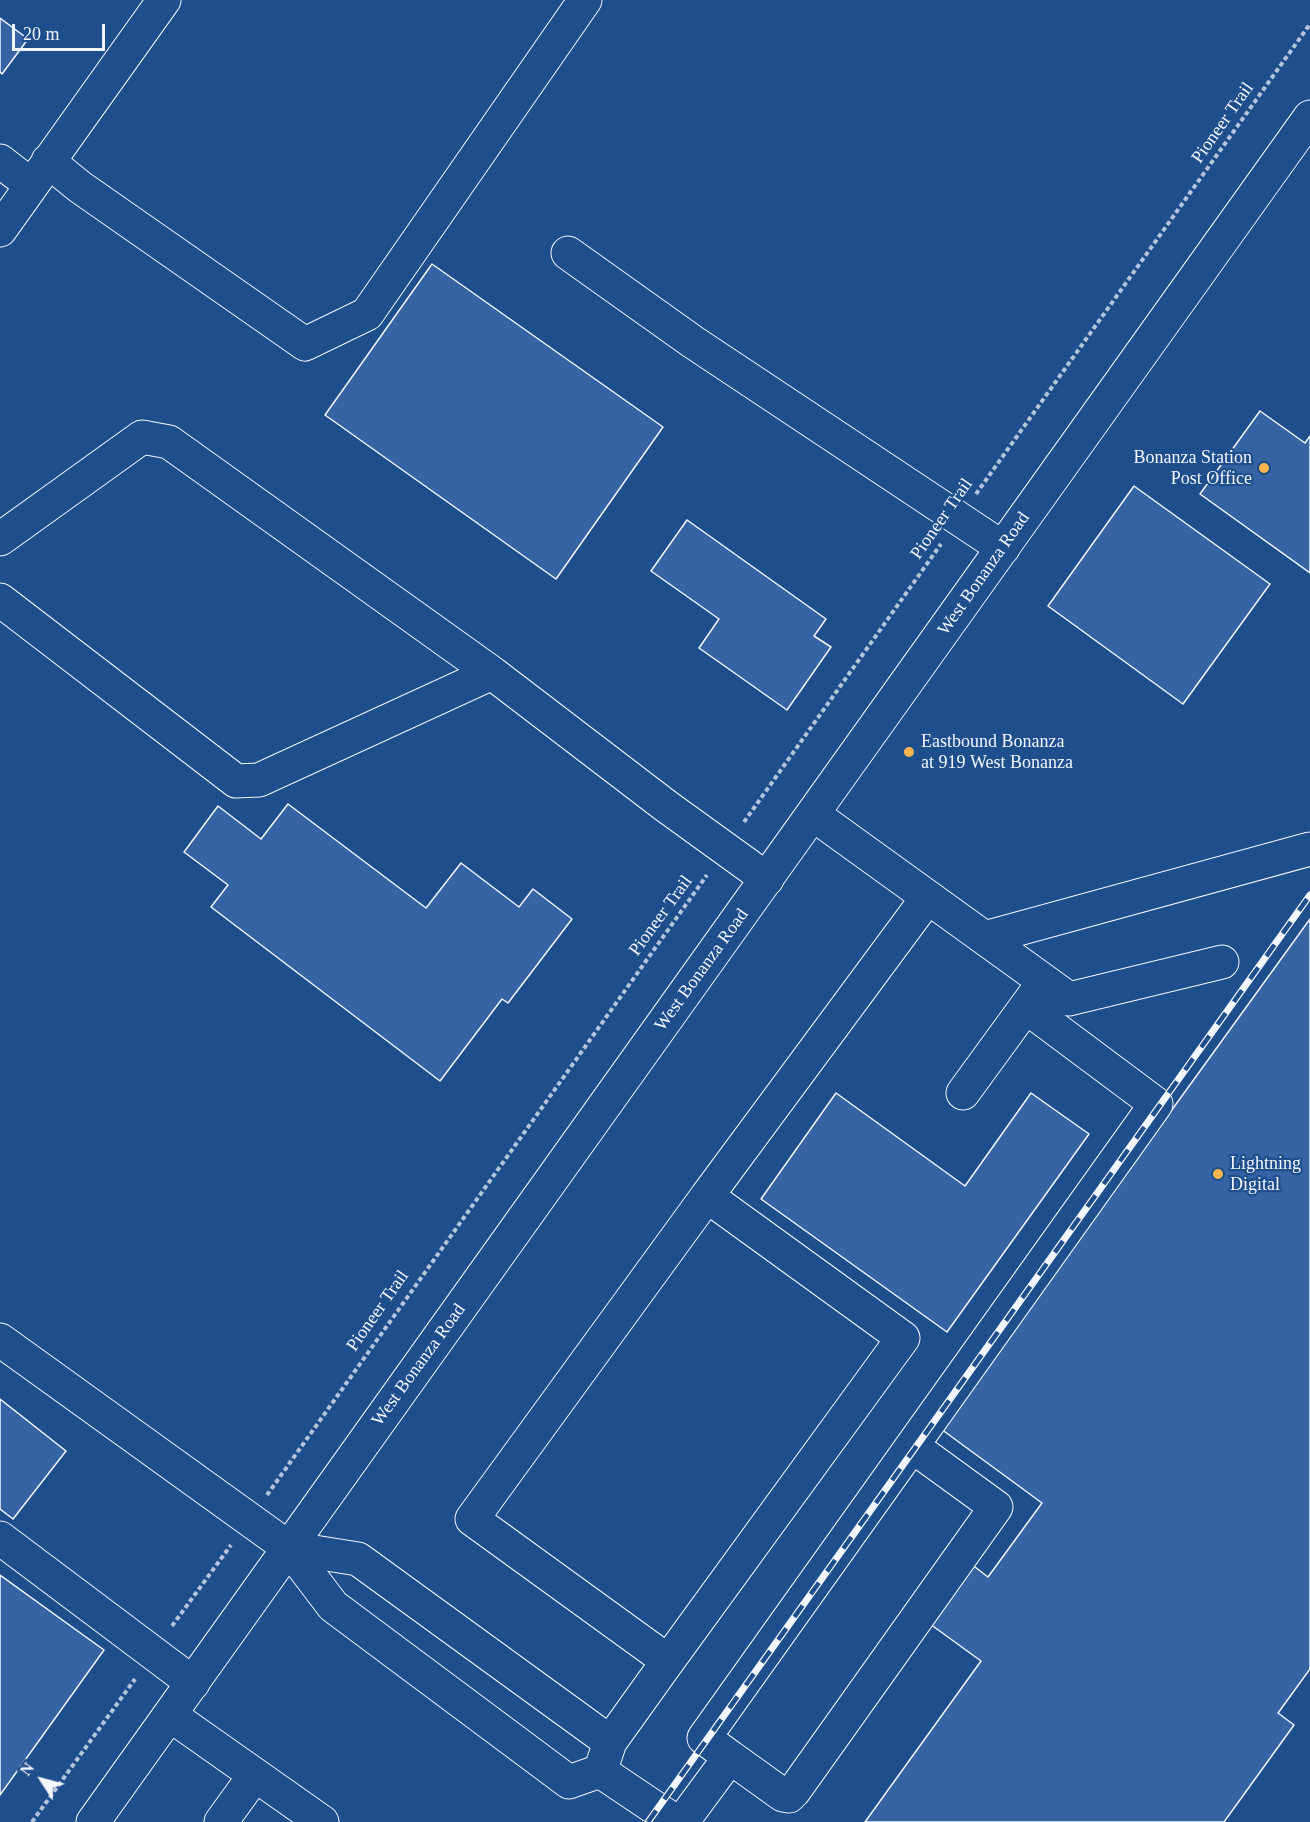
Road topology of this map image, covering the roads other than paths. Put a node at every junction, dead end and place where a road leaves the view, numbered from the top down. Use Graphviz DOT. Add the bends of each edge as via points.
graph roads {
  1 [pos="164,0"];
  2 [pos="585,0"];
  3 [pos="1310,117"];
  4 [pos="0,161"];
  5 [pos="40,173"];
  6 [pos="0,230"];
  7 [pos="568,253"];
  8 [pos="0,539"];
  9 [pos="1003,548"];
  10 [pos="0,600"];
  11 [pos="492,673"];
  12 [pos="814,814"];
  13 [pos="1310,849"];
  14 [pos="767,879"];
  15 [pos="928,897"];
  16 [pos="985,938"];
  17 [pos="1222,962"];
  18 [pos="1044,981"];
  19 [pos="1026,1007"];
  20 [pos="963,1093"];
  21 [pos="707,1196"];
  22 [pos="0,1340"];
  23 [pos="912,1446"];
  24 [pos="0,1538"];
  25 [pos="289,1548"];
  26 [pos="668,1661"];
  27 [pos="193,1683"];
  28 [pos="170,1715"];
  29 [pos="605,1757"];
  30 [pos="730,1757"];
  31 [pos="255,1775"];
  32 [pos="93,1822"];
  33 [pos="221,1822"];
  34 [pos="322,1822"];
  35 [pos="676,1822"];
  36 [pos="682,1822"];
  1 -- 5 [label="main road"];
  2 -- 5 [label="main road" via="367,314 305,344 80,187"];
  3 -- 9 [label="main road, West Bonanza Road"];
  4 -- 5 [label="main road"];
  5 -- 6 [label="main road"];
  7 -- 9 [label="main road" via="693,342"];
  8 -- 11 [label="main road" via="142,437 169,442"];
  9 -- 12 [label="main road, West Bonanza Road"];
  10 -- 11 [label="main road" via="236,781 259,780"];
  11 -- 14 [label="main road"];
  12 -- 14 [label="main road, West Bonanza Road"];
  12 -- 15 [label="main road"];
  13 -- 16 [label="main road"];
  14 -- 25 [label="main road, West Bonanza Road"];
  15 -- 16 [label="main road"];
  15 -- 21 [label="main road"];
  16 -- 18 [label="main road"];
  17 -- 18 [label="main road" via="1069,999"];
  18 -- 19 [label="main road"];
  19 -- 20 [label="main road"];
  19 -- 23 [label="main road" via="1156,1104"];
  21 -- 26 [label="main road" via="903,1338"];
  21 -- 26 [label="main road" via="472,1519"];
  22 -- 25 [label="main road"];
  23 -- 30 [label="main road" via="704,1738"];
  23 -- 30 [label="main road" via="996,1507 789,1796"];
  24 -- 27 [label="main road"];
  25 -- 27 [label="main road, West Bonanza Road"];
  25 -- 29 [label="main road" via="358,1559"];
  25 -- 29 [label="main road" via="333,1606 569,1782"];
  26 -- 29 [label="main road"];
  27 -- 28 [label="main road, West Bonanza Road"];
  28 -- 31 [label="main road"];
  28 -- 32 [label="main road, West Bonanza Road"];
  29 -- 35 [label="main road"];
  30 -- 36 [label="main road"];
  31 -- 33 [label="main road"];
  31 -- 34 [label="main road"];
}
